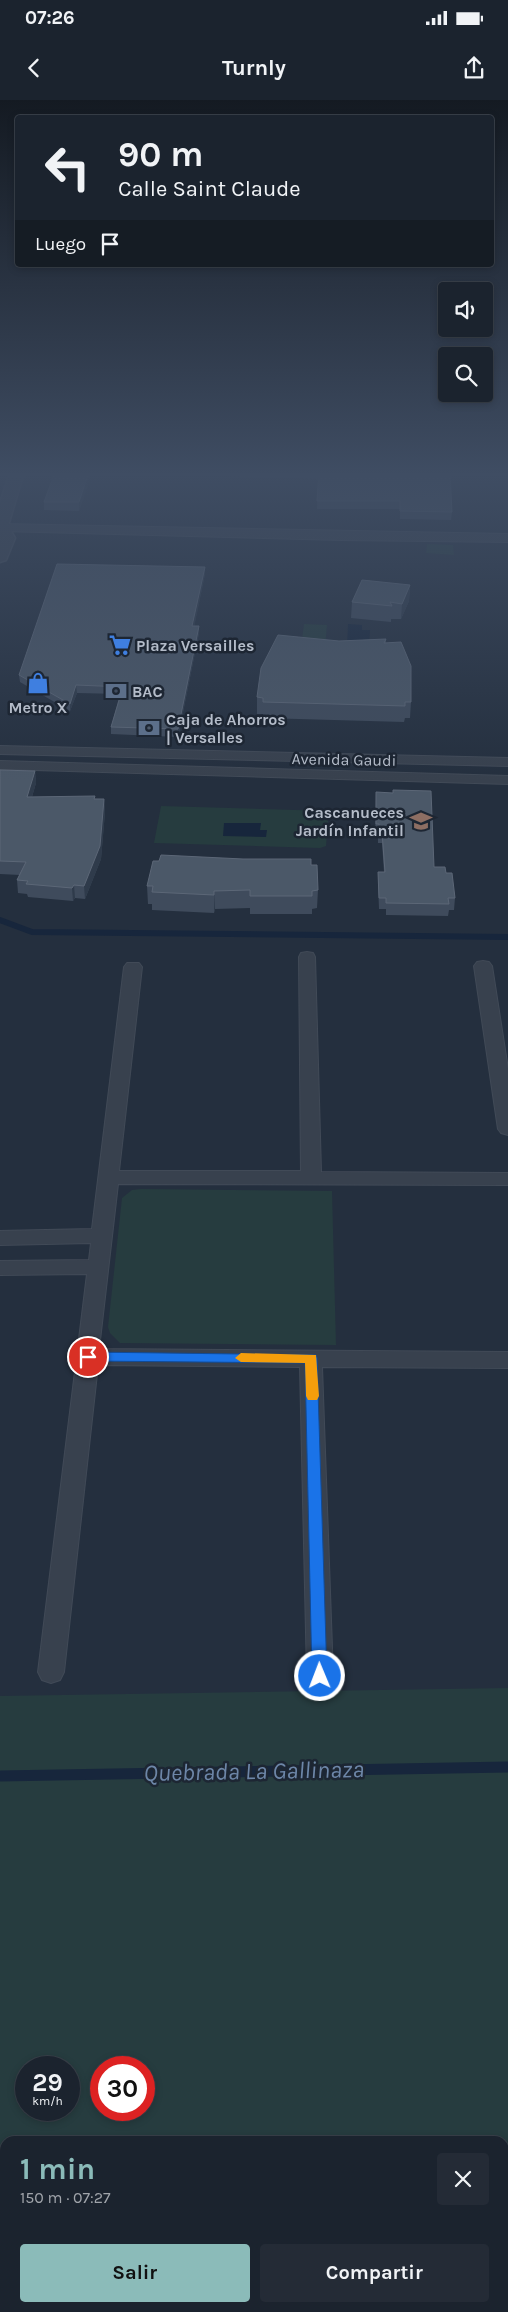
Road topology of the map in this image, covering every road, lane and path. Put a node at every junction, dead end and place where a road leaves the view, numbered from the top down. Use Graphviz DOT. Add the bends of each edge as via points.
graph roads {
  1 [pos="0,750"];
  2 [pos="261,757"];
  3 [pos="353,759"];
  4 [pos="508,762"];
  5 [pos="0,765"];
  6 [pos="267,773"];
  7 [pos="351,775"];
  8 [pos="508,775"];
  9 [pos="448,778"];
  10 [pos="508,780"];
  11 [pos="308,957"];
  12 [pos="483,966"];
  13 [pos="133,967"];
  14 [pos="508,1129"];
  15 [pos="109,1176"];
  16 [pos="311,1178"];
  17 [pos="508,1179"];
  18 [pos="102,1236"];
  19 [pos="0,1238"];
  20 [pos="98,1267"];
  21 [pos="0,1268"];
  22 [pos="88,1357"];
  23 [pos="311,1358"];
  24 [pos="508,1360"];
  25 [pos="51,1672"];
  26 [pos="320,1676"];
  1 -- 2 [label="street, Avenida Gaudi"];
  2 -- 3 [label="street, Avenida Gaudi"];
  2 -- 6 [label="street"];
  3 -- 4 [label="street, Avenida Gaudi"];
  3 -- 7 [label="street"];
  5 -- 6 [label="street, Avenida Gaudi"];
  6 -- 7 [label="street, Avenida Gaudi"];
  7 -- 9 [label="street, Avenida Gaudi"];
  8 -- 9 [label="street, Avenida Gaudi" via="467,774"];
  9 -- 10 [label="street, Avenida Gaudi"];
  11 -- 16 [label="street"];
  12 -- 14 [label="street"];
  13 -- 15 [label="street"];
  15 -- 16 [label="street"];
  15 -- 18 [label="street"];
  16 -- 17 [label="street"];
  18 -- 19 [label="street"];
  18 -- 20 [label="street"];
  20 -- 21 [label="street"];
  20 -- 22 [label="street"];
  22 -- 23 [label="street"];
  22 -- 25 [label="street"];
  23 -- 24 [label="street"];
  23 -- 26 [label="street"];
}
